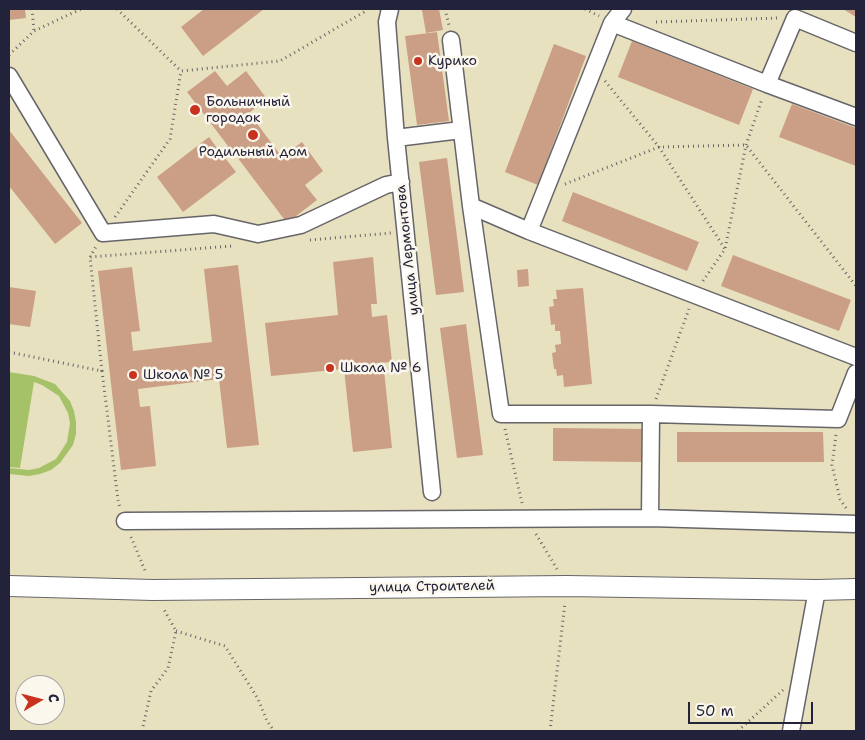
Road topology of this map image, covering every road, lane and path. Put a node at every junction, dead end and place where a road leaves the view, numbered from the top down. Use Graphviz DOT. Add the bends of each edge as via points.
graph roads {
  1 [pos="32,9"];
  2 [pos="82,9"];
  3 [pos="117,9"];
  4 [pos="366,9"];
  5 [pos="390,9"];
  6 [pos="623,9"];
  7 [pos="795,18"];
  8 [pos="650,22"];
  9 [pos="612,24"];
  10 [pos="34,31"];
  11 [pos="452,40"];
  12 [pos="856,42"];
  13 [pos="9,55"];
  14 [pos="595,68"];
  15 [pos="181,71"];
  16 [pos="9,76"];
  17 [pos="767,84"];
  18 [pos="856,117"];
  19 [pos="461,130"];
  20 [pos="396,138"];
  21 [pos="746,145"];
  22 [pos="660,147"];
  23 [pos="401,182"];
  24 [pos="545,192"];
  25 [pos="471,206"];
  26 [pos="529,231"];
  27 [pos="407,232"];
  28 [pos="104,233"];
  29 [pos="308,240"];
  30 [pos="238,245"];
  31 [pos="725,249"];
  32 [pos="90,257"];
  33 [pos="856,286"];
  34 [pos="694,294"];
  35 [pos="9,352"];
  36 [pos="856,357"];
  37 [pos="102,371"];
  38 [pos="856,372"];
  39 [pos="501,414"];
  40 [pos="651,414"];
  41 [pos="838,419"];
  42 [pos="432,492"];
  43 [pos="526,518"];
  44 [pos="650,518"];
  45 [pos="854,520"];
  46 [pos="125,521"];
  47 [pos="9,586"];
  48 [pos="567,586"];
  49 [pos="856,589"];
  50 [pos="153,590"];
  51 [pos="817,590"];
  52 [pos="176,631"];
  53 [pos="803,670"];
  54 [pos="142,731"];
  55 [pos="274,731"];
  56 [pos="550,731"];
  57 [pos="738,731"];
  58 [pos="791,731"];
  1 -- 10 [label="path"];
  2 -- 10 [label="path"];
  3 -- 15 [label="path"];
  4 -- 15 [label="path" via="280,61"];
  5 -- 20 [label="street, улица Лермонтова" via="387,22"];
  6 -- 9 [label="street"];
  7 -- 8 [label="path"];
  7 -- 12 [label="street"];
  7 -- 17 [label="street"];
  9 -- 14 [label="street"];
  9 -- 17 [label="street"];
  10 -- 13 [label="path"];
  11 -- 19 [label="street"];
  14 -- 22 [label="path"];
  14 -- 24 [label="street"];
  15 -- 28 [label="path" via="170,139"];
  16 -- 28 [label="street"];
  17 -- 18 [label="street"];
  17 -- 21 [label="path"];
  19 -- 20 [label="street"];
  19 -- 25 [label="street"];
  20 -- 23 [label="street, улица Лермонтова"];
  21 -- 22 [label="path"];
  21 -- 31 [label="path"];
  21 -- 33 [label="path"];
  22 -- 24 [label="path"];
  22 -- 31 [label="path"];
  23 -- 27 [label="street, улица Лермонтова"];
  23 -- 28 [label="street" via="386,185 302,225 258,234 214,224"];
  24 -- 26 [label="street"];
  25 -- 26 [label="street"];
  25 -- 39 [label="street"];
  26 -- 34 [label="street"];
  27 -- 29 [label="path"];
  27 -- 42 [label="street, улица Лермонтова"];
  28 -- 32 [label="path"];
  30 -- 32 [label="path"];
  31 -- 34 [label="path"];
  32 -- 37 [label="path"];
  34 -- 36 [label="street"];
  34 -- 40 [label="path"];
  35 -- 37 [label="path"];
  37 -- 46 [label="path" via="118,500"];
  38 -- 41 [label="street"];
  39 -- 40 [label="street"];
  39 -- 43 [label="path"];
  40 -- 41 [label="street"];
  40 -- 44 [label="street"];
  41 -- 45 [label="path" via="832,465 840,499"];
  43 -- 44 [label="street"];
  43 -- 46 [label="street"];
  43 -- 48 [label="path"];
  44 -- 45 [label="street"];
  46 -- 50 [label="path"];
  47 -- 50 [label="main road, улица Строителей"];
  48 -- 50 [label="main road, улица Строителей"];
  48 -- 51 [label="main road, улица Строителей"];
  48 -- 56 [label="path"];
  49 -- 51 [label="main road, улица Строителей"];
  50 -- 52 [label="path"];
  51 -- 53 [label="street"];
  52 -- 54 [label="path" via="168,668 151,691"];
  52 -- 55 [label="path" via="225,646"];
  53 -- 57 [label="path"];
  53 -- 58 [label="street"];
}
